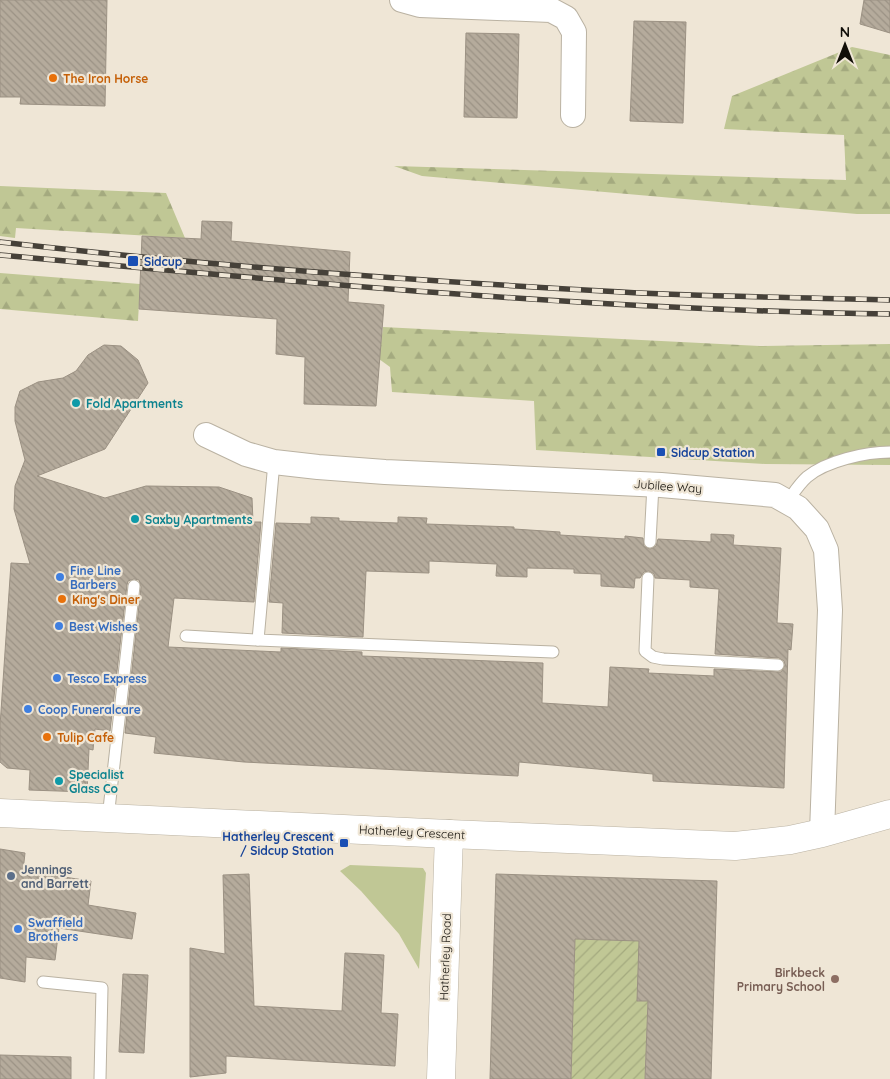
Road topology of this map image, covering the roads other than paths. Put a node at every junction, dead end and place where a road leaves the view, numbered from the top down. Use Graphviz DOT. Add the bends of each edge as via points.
graph roads {
  1 [pos="402,0"];
  2 [pos="573,115"];
  3 [pos="206,435"];
  4 [pos="890,452"];
  5 [pos="274,462"];
  6 [pos="653,485"];
  7 [pos="786,502"];
  8 [pos="650,542"];
  9 [pos="648,578"];
  10 [pos="134,586"];
  11 [pos="186,636"];
  12 [pos="258,640"];
  13 [pos="553,652"];
  14 [pos="778,665"];
  15 [pos="0,813"];
  16 [pos="890,814"];
  17 [pos="108,818"];
  18 [pos="822,833"];
  19 [pos="449,834"];
  20 [pos="43,982"];
  21 [pos="100,1079"];
  22 [pos="442,1079"];
  1 -- 2 [label="street" via="420,5 551,10 566,18 574,32"];
  3 -- 5 [label="street, Jubilee Way" via="246,454"];
  4 -- 7 [label="lane" via="853,457 821,469 807,477"];
  5 -- 6 [label="street, Jubilee Way" via="385,472"];
  5 -- 12 [label="lane"];
  6 -- 7 [label="street, Jubilee Way" via="776,496"];
  6 -- 8 [label="lane"];
  7 -- 18 [label="street, Jubilee Way" via="798,508 817,530 826,550 830,610"];
  9 -- 14 [label="lane" via="645,651 653,657"];
  10 -- 17 [label="lane"];
  11 -- 12 [label="lane"];
  12 -- 13 [label="lane"];
  15 -- 17 [label="street, Hatherley Crescent"];
  16 -- 18 [label="street, Hatherley Crescent"];
  17 -- 19 [label="street, Hatherley Crescent"];
  18 -- 19 [label="street, Hatherley Crescent" via="735,846"];
  19 -- 22 [label="street, Hatherley Road"];
  20 -- 21 [label="lane" via="102,988"];
}
